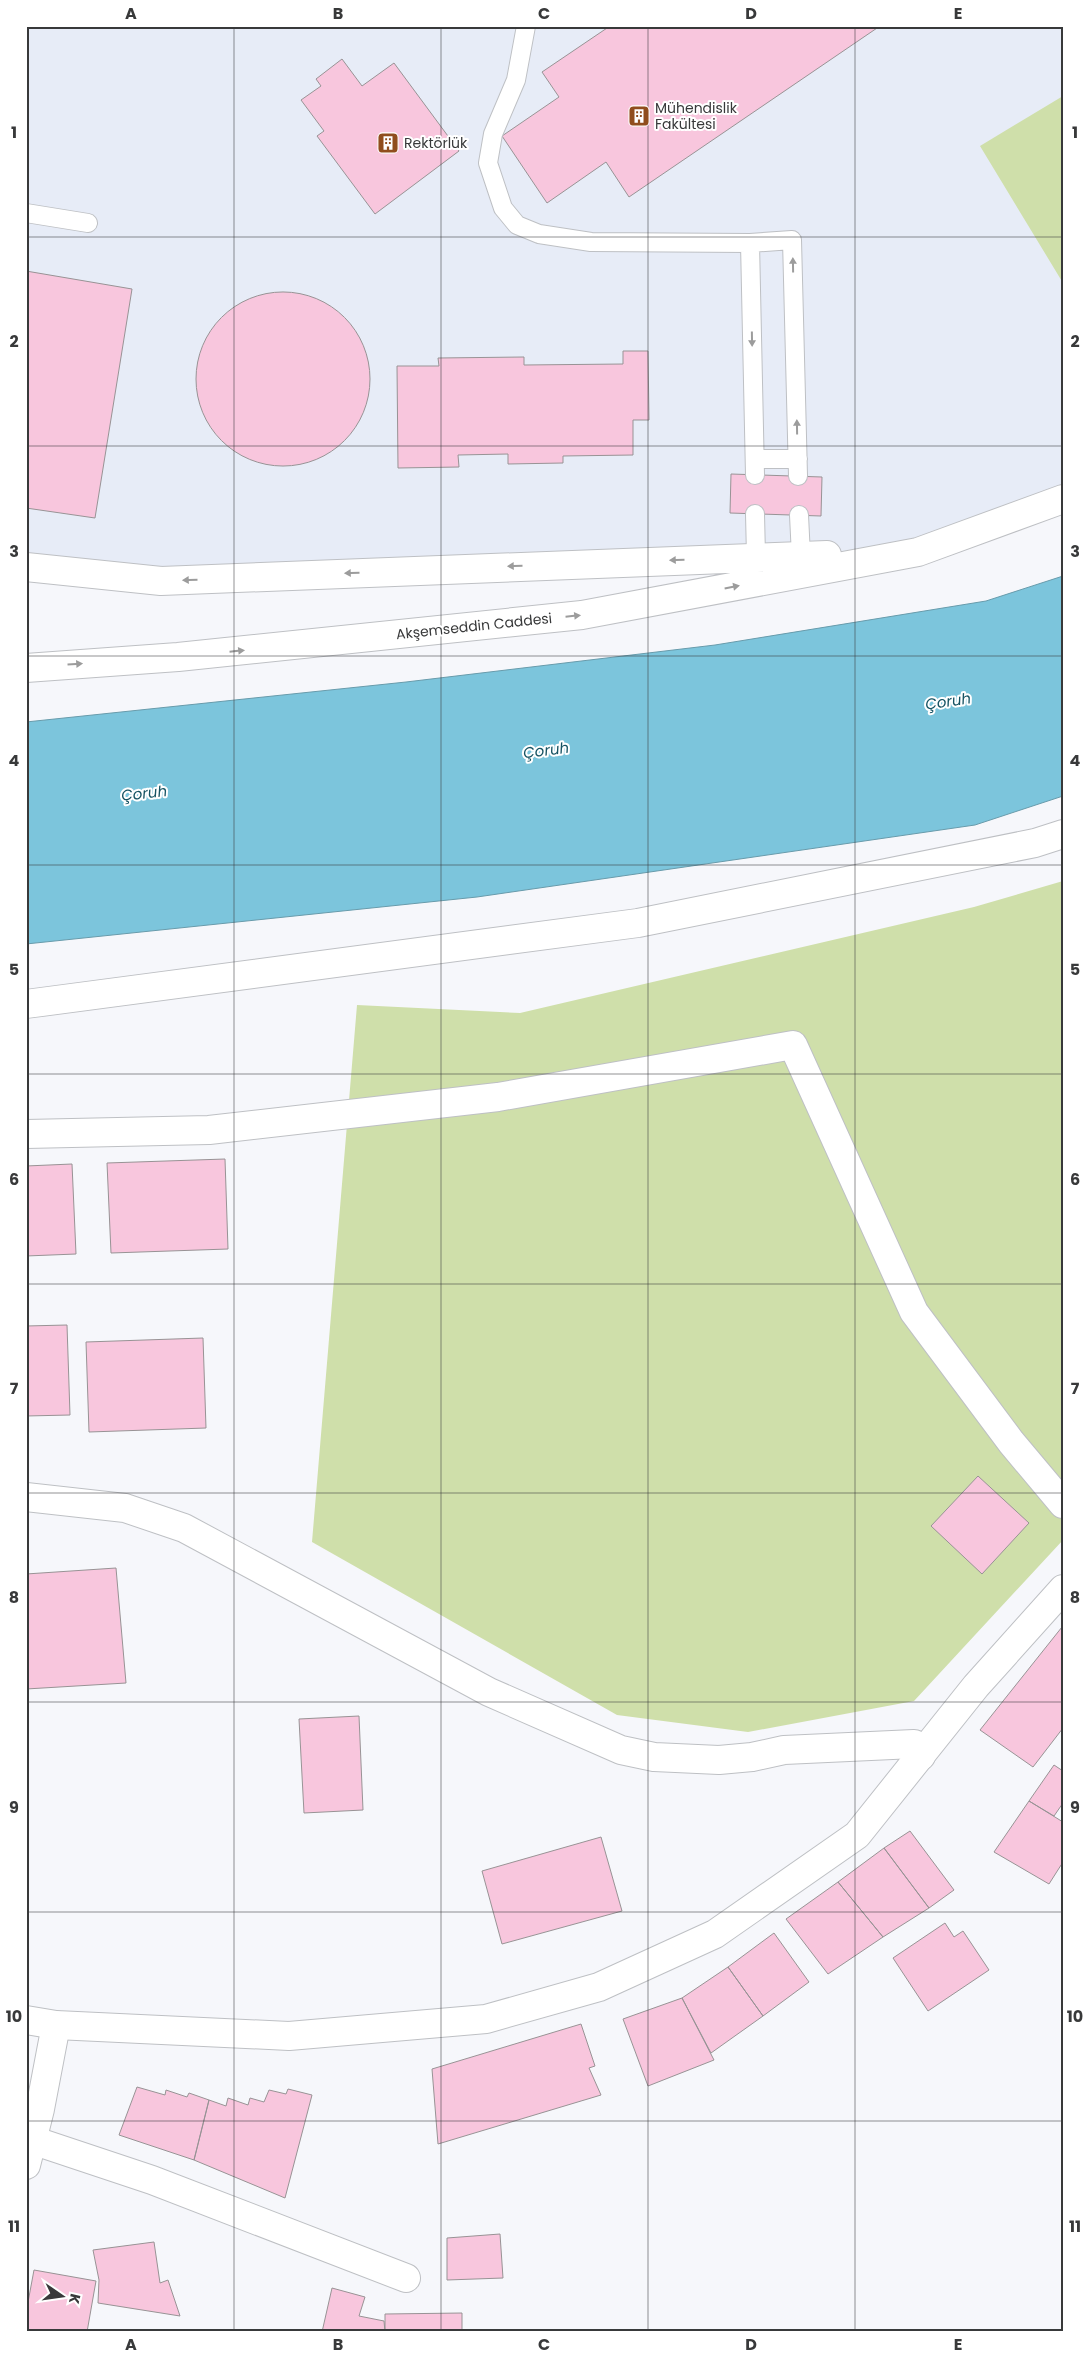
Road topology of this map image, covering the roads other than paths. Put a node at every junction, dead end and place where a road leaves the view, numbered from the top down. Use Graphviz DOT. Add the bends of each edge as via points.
graph roads {
  1 [pos="526,26"];
  2 [pos="26,213"];
  3 [pos="88,223"];
  4 [pos="750,243"];
  5 [pos="1063,498"];
  6 [pos="756,514"];
  7 [pos="799,515"];
  8 [pos="918,552"];
  9 [pos="756,556"];
  10 [pos="801,556"];
  11 [pos="26,567"];
  12 [pos="26,668"];
  13 [pos="1063,834"];
  14 [pos="26,1004"];
  15 [pos="26,1134"];
  16 [pos="26,1497"];
  17 [pos="1063,1504"];
  18 [pos="1063,1589"];
  19 [pos="921,1756"];
  20 [pos="26,2020"];
  21 [pos="56,2025"];
  22 [pos="29,2152"];
  23 [pos="406,2278"];
  1 -- 4 [label="lane" via="516,80 493,134 488,163 502,208 516,225 548,236 591,242"];
  2 -- 3 [label="lane"];
  4 -- 4 [label="lane, one-way" via="755,467 798,467 792,240"];
  5 -- 8 [label="street, Akşemseddin Caddesi"];
  6 -- 9 [label="lane"];
  7 -- 10 [label="lane"];
  8 -- 10 [label="street, Akşemseddin Caddesi"];
  12 -- 8 [label="street, Akşemseddin Caddesi, one-way" via="178,657 582,615"];
  9 -- 10 [label="street, Akşemseddin Caddesi"];
  9 -- 11 [label="street, Akşemseddin Caddesi, one-way" via="162,581"];
  13 -- 14 [label="street" via="1035,843 638,922"];
  15 -- 17 [label="street" via="208,1130 498,1097 793,1045 914,1312 1011,1442"];
  16 -- 19 [label="street" via="125,1508 184,1528 489,1692 621,1750 654,1757 719,1760 784,1750 914,1744"];
  18 -- 19 [label="street" via="976,1686"];
  19 -- 21 [label="street" via="857,1835 715,1934 599,1987 486,2019 289,2036"];
  20 -- 21 [label="street"];
  21 -- 22 [label="street"];
  22 -- 23 [label="street" via="152,2180"];
}
